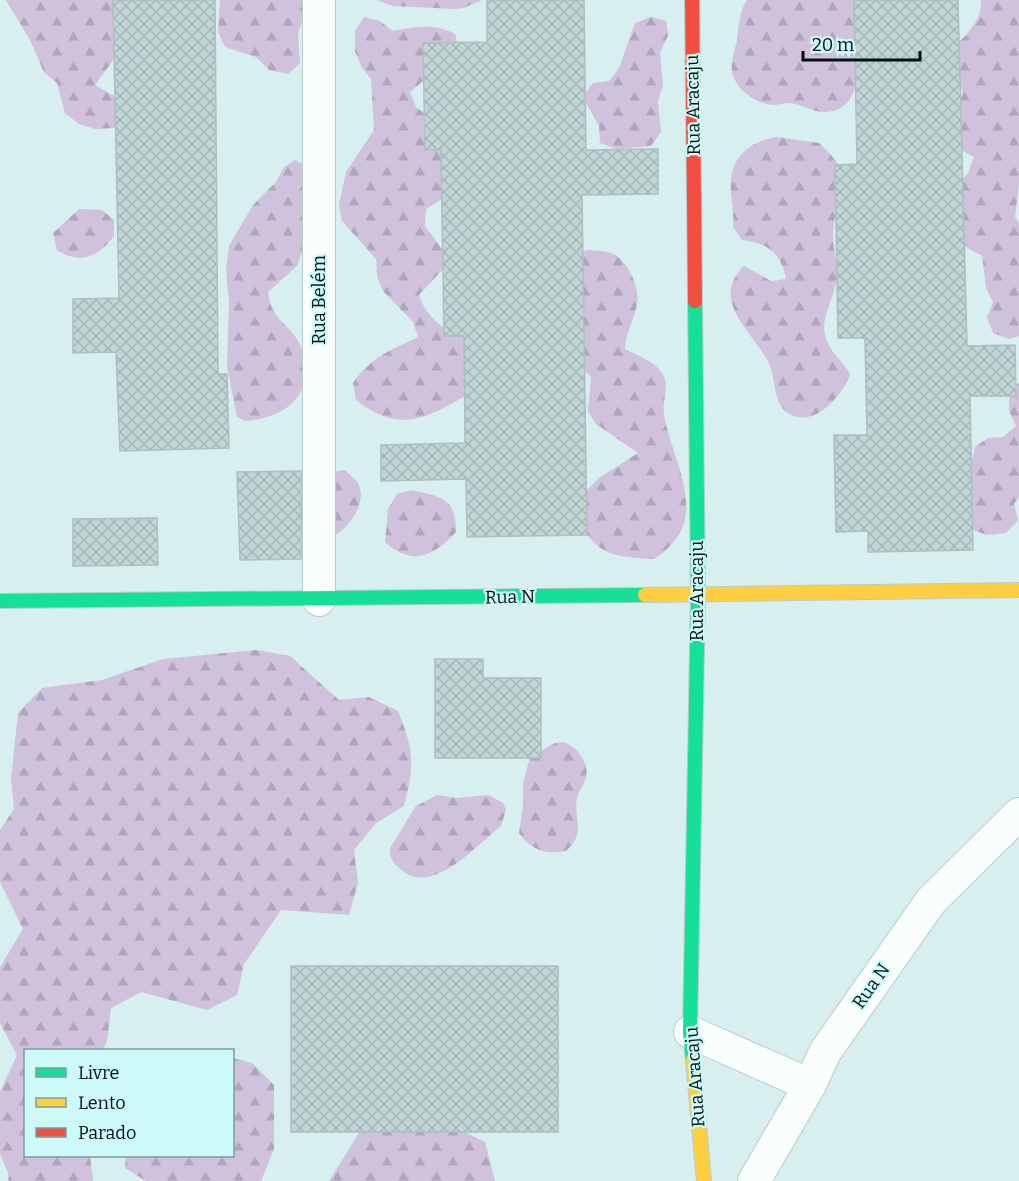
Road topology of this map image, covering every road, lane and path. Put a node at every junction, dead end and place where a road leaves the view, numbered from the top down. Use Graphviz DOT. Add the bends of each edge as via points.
graph roads {
  1 [pos="319,0"];
  2 [pos="692,0"];
  3 [pos="1019,590"];
  4 [pos="698,595"];
  5 [pos="319,600"];
  6 [pos="0,601"];
  7 [pos="1019,814"];
  8 [pos="690,1032"];
  9 [pos="810,1085"];
  10 [pos="704,1181"];
  11 [pos="754,1181"];
  1 -- 5 [label="street, Rua Belém"];
  2 -- 4 [label="street, Rua Aracaju"];
  3 -- 4 [label="street, Rua N"];
  4 -- 5 [label="street, Rua N"];
  4 -- 8 [label="street, Rua Aracaju"];
  5 -- 6 [label="street, Rua N"];
  7 -- 9 [label="street, Rua N" via="931,901 825,1052"];
  8 -- 9 [label="street"];
  8 -- 10 [label="street, Rua Aracaju"];
  9 -- 11 [label="street, Rua N"];
}
